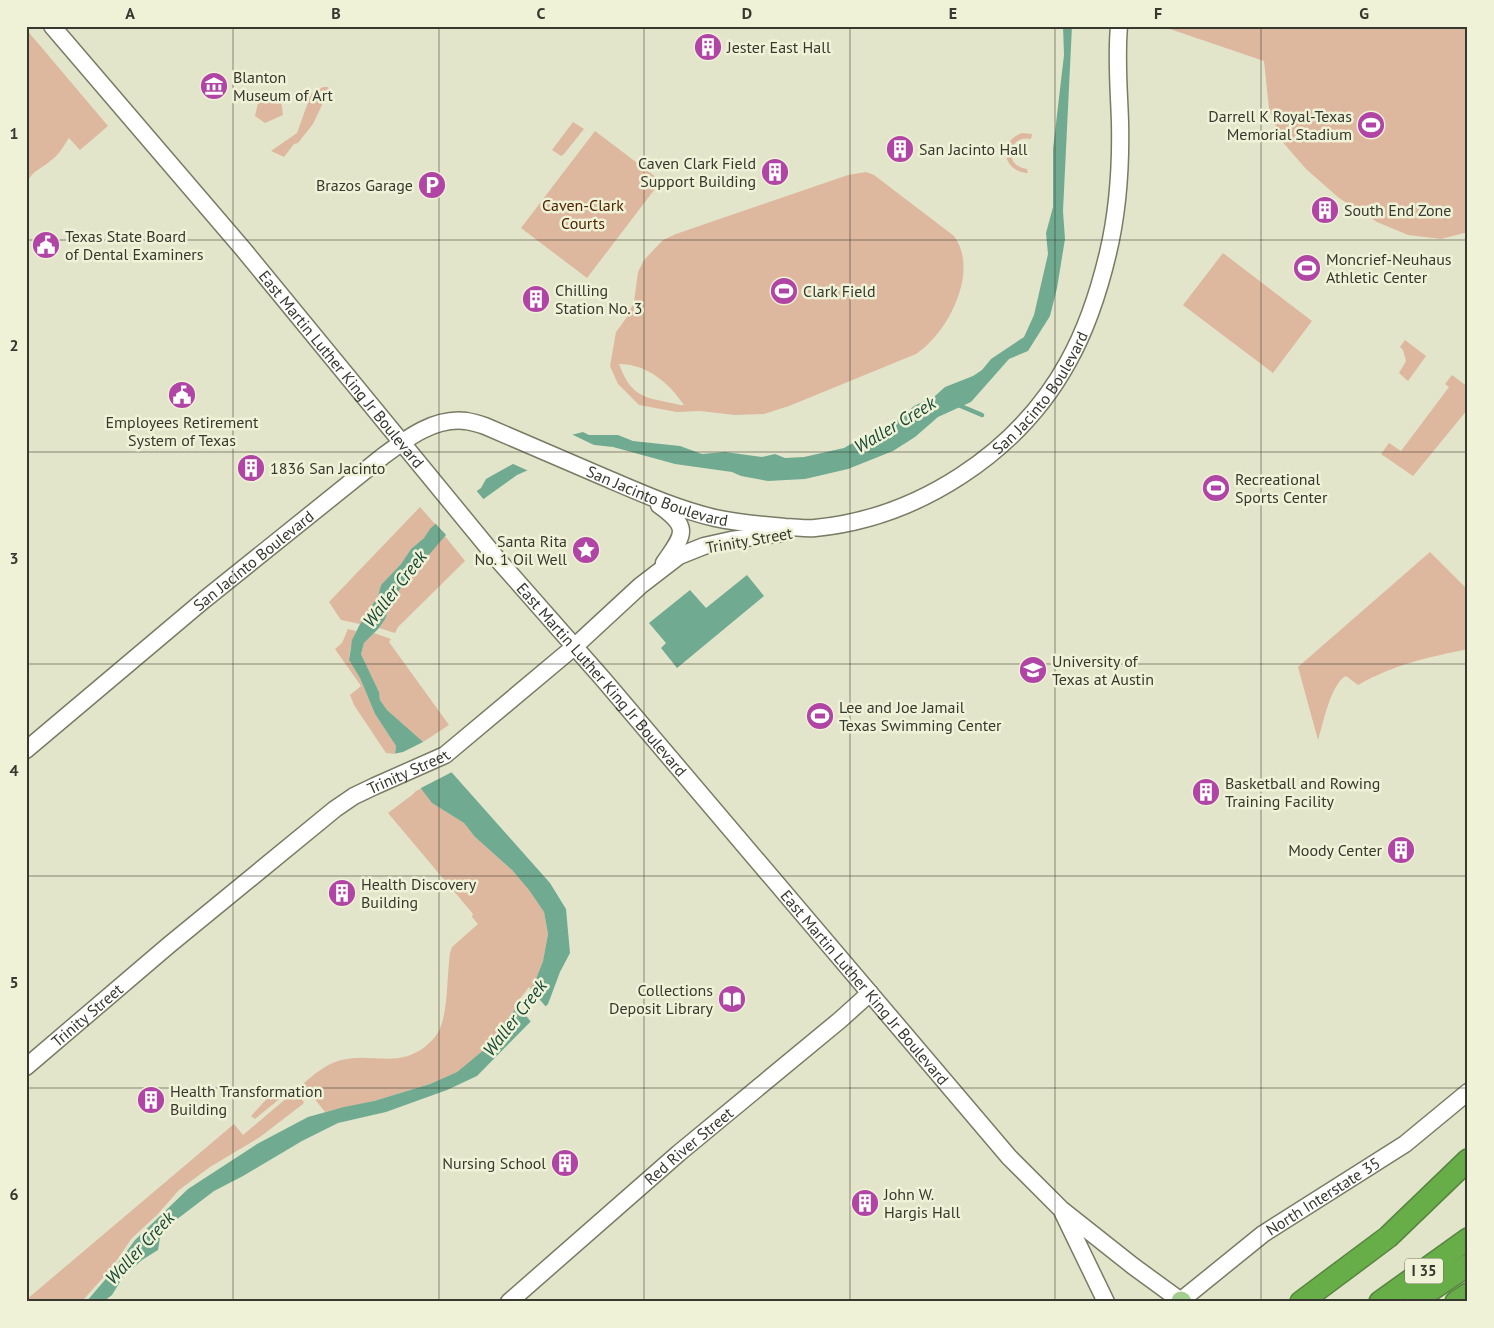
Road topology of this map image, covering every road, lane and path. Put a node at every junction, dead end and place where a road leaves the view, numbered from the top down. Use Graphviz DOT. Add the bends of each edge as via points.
graph roads {
  1 [pos="52,26"];
  2 [pos="1120,26"];
  3 [pos="403,442"];
  4 [pos="644,494"];
  5 [pos="812,529"];
  6 [pos="658,571"];
  7 [pos="574,647"];
  8 [pos="26,750"];
  9 [pos="870,993"];
  10 [pos="26,1067"];
  11 [pos="1468,1092"];
  12 [pos="1468,1160"];
  13 [pos="1061,1209"];
  14 [pos="1468,1239"];
  15 [pos="1468,1265"];
  16 [pos="1468,1294"];
  17 [pos="1181,1301"];
  18 [pos="509,1302"];
  19 [pos="1106,1302"];
  20 [pos="1301,1302"];
  21 [pos="1380,1302"];
  22 [pos="1413,1302"];
  23 [pos="1456,1302"];
  1 -- 3 [label="main road, East Martin Luther King Jr Boulevard"];
  2 -- 5 [label="main road, San Jacinto Boulevard" via="1116,64 1120,154 1114,217 1092,309 1068,364 1042,401 994,452 942,489 886,513 848,524"];
  3 -- 4 [label="main road, San Jacinto Boulevard" via="434,425 466,421 507,435"];
  3 -- 7 [label="main road, East Martin Luther King Jr Boulevard" via="499,561"];
  3 -- 8 [label="main road, San Jacinto Boulevard" via="204,600"];
  4 -- 5 [label="main road, San Jacinto Boulevard" via="678,508 716,518"];
  4 -- 6 [label="main road" via="671,513 680,523 682,533"];
  5 -- 6 [label="main road, Trinity Street" via="704,546 679,556"];
  6 -- 7 [label="main road, Trinity Street"];
  7 -- 9 [label="main road, East Martin Luther King Jr Boulevard"];
  7 -- 10 [label="main road, Trinity Street" via="445,755 354,796 335,809"];
  9 -- 13 [label="main road, East Martin Luther King Jr Boulevard" via="1009,1157"];
  9 -- 18 [label="main road, Red River Street" via="679,1153"];
  11 -- 17 [label="main road, North Interstate 35" via="1405,1144 1263,1234"];
  12 -- 20 [label="highway" via="1388,1236"];
  13 -- 17 [label="main road, East Martin Luther King Jr Boulevard"];
  13 -- 19 [label="main road"];
  14 -- 21 [label="highway, I 35"];
  15 -- 22 [label="highway, I 35"];
  16 -- 23 [label="highway, I 35"];
}
